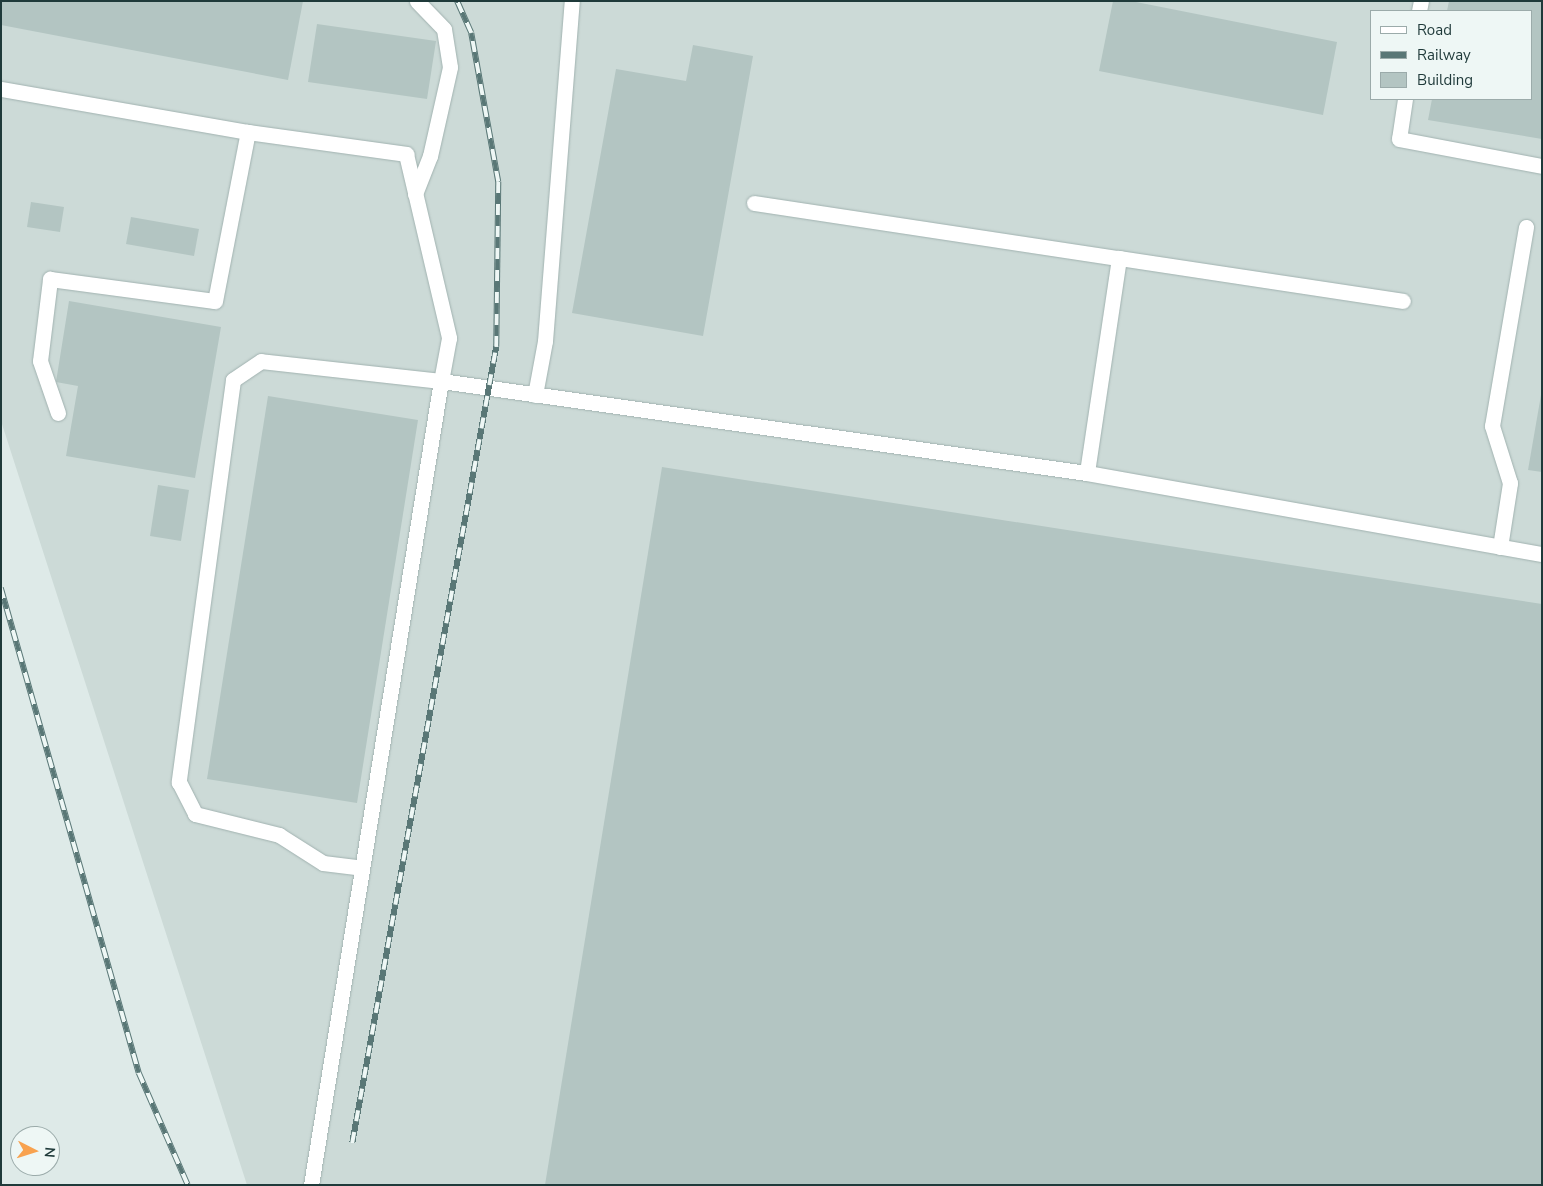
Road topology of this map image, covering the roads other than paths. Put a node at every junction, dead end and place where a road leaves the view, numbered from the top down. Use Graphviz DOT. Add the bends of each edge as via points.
graph roads {
  1 [pos="417,1"];
  2 [pos="572,1"];
  3 [pos="1,89"];
  4 [pos="1405,100"];
  5 [pos="248,132"];
  6 [pos="1542,166"];
  7 [pos="415,194"];
  8 [pos="754,203"];
  9 [pos="1526,228"];
  10 [pos="1119,258"];
  11 [pos="1403,301"];
  12 [pos="441,382"];
  13 [pos="535,395"];
  14 [pos="58,413"];
  15 [pos="1086,474"];
  16 [pos="1500,547"];
  17 [pos="1542,554"];
  18 [pos="362,868"];
  19 [pos="311,1185"];
  1 -- 7 [label="lane" via="444,29 450,67 430,156"];
  2 -- 13 [label="lane" via="545,340"];
  3 -- 5 [label="lane"];
  4 -- 6 [label="lane" via="1398,139"];
  5 -- 7 [label="lane" via="406,154"];
  5 -- 14 [label="lane" via="215,301 50,280 40,361"];
  7 -- 12 [label="lane" via="449,338"];
  8 -- 10 [label="lane"];
  9 -- 16 [label="lane" via="1492,426 1510,483"];
  10 -- 11 [label="lane"];
  10 -- 15 [label="lane"];
  12 -- 13 [label="lane"];
  12 -- 18 [label="lane"];
  12 -- 18 [label="lane" via="261,361 233,380 179,782 195,814 279,836 323,863"];
  13 -- 15 [label="lane"];
  15 -- 16 [label="lane"];
  16 -- 17 [label="lane"];
  18 -- 19 [label="lane"];
}
